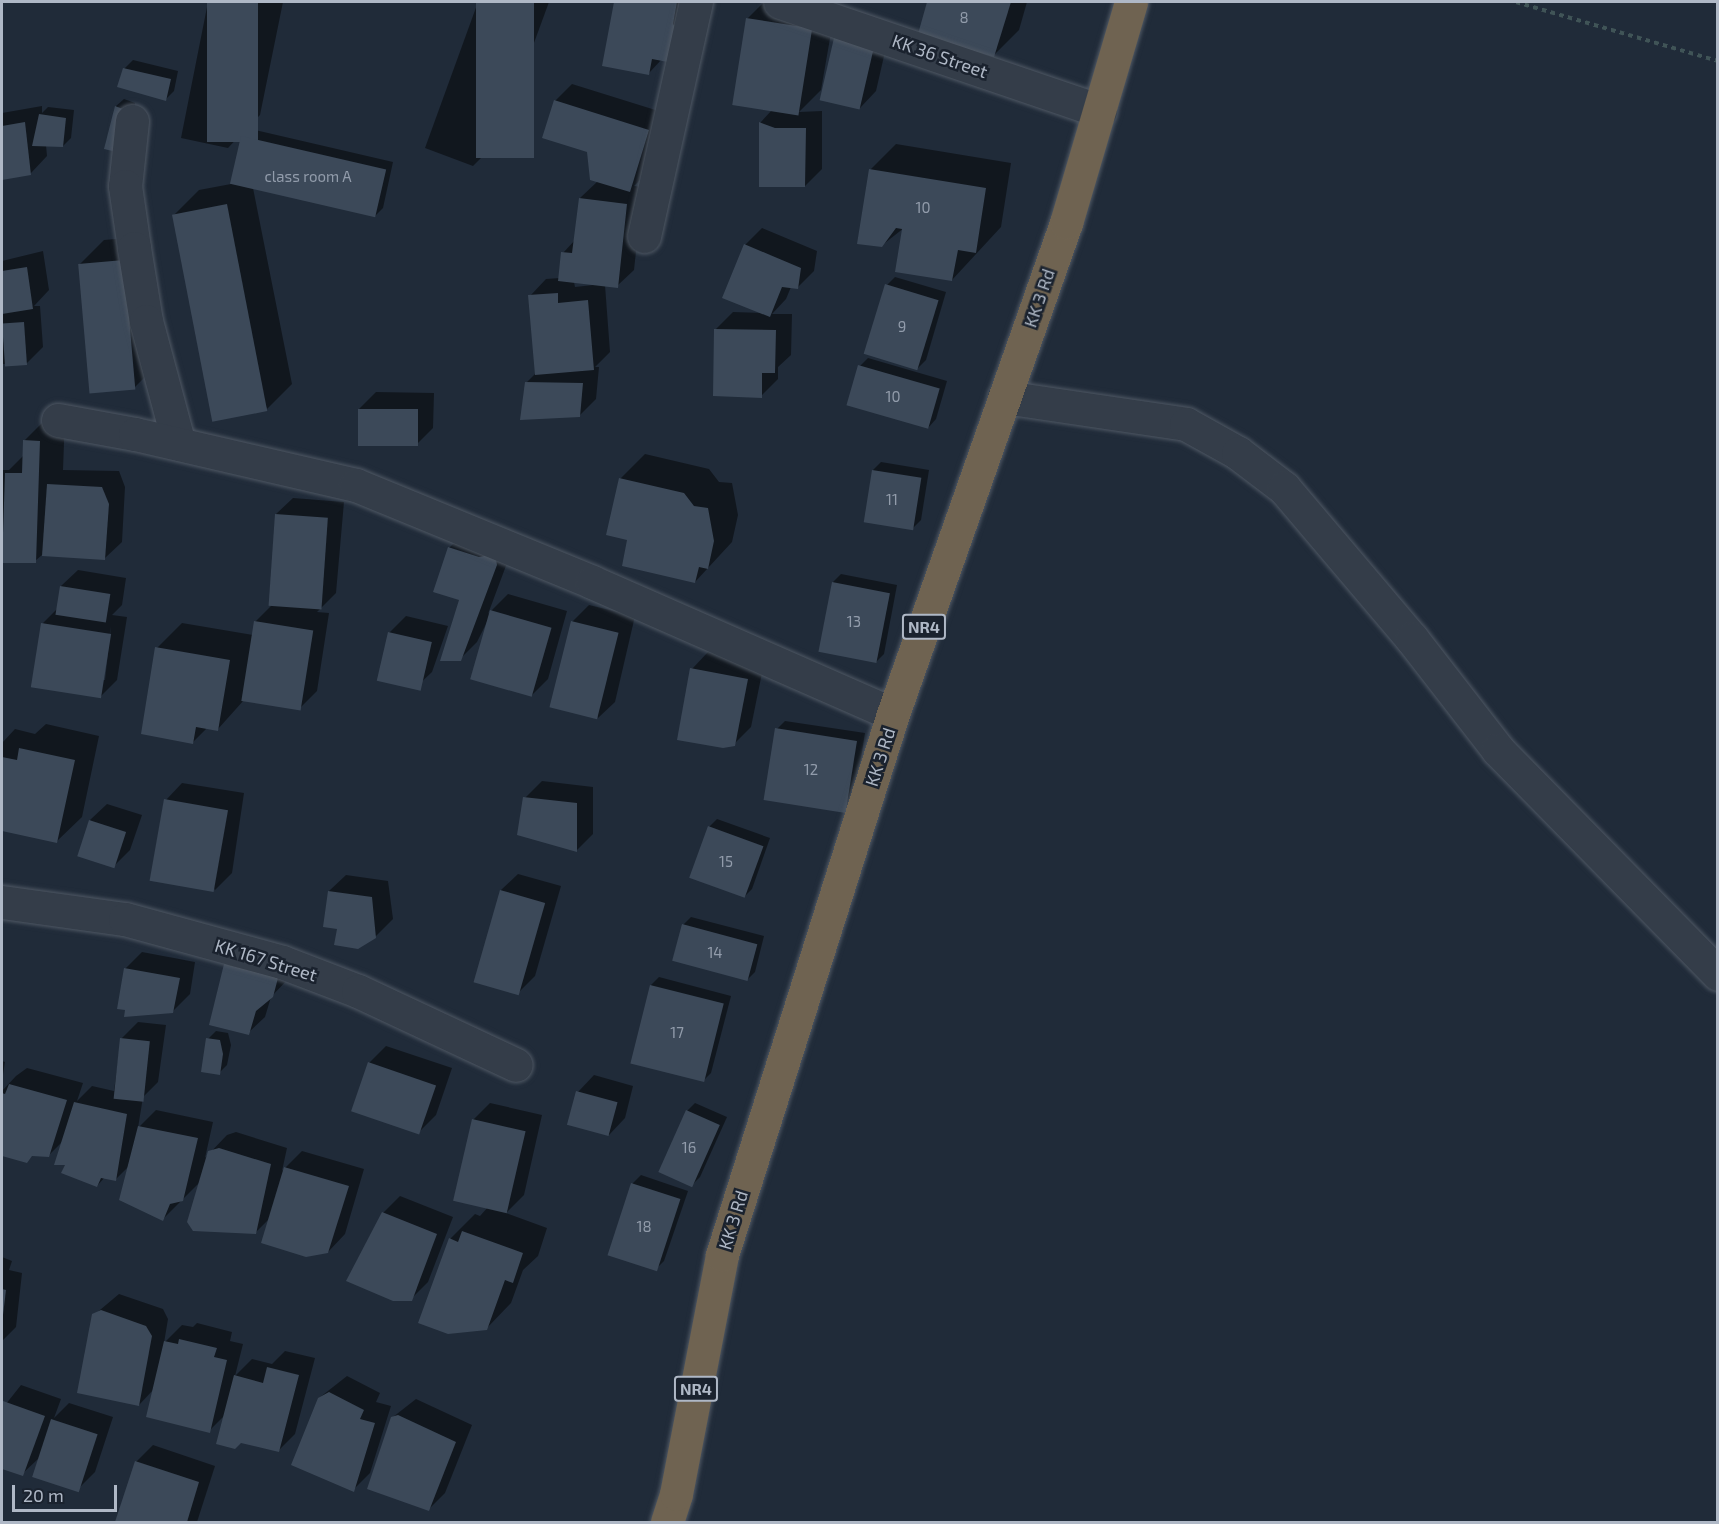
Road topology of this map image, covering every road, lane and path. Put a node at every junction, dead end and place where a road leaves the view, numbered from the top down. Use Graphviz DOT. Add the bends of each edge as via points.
graph roads {
  1 [pos="696,2"];
  2 [pos="780,2"];
  3 [pos="1131,2"];
  4 [pos="1516,2"];
  5 [pos="1718,61"];
  6 [pos="1100,111"];
  7 [pos="132,121"];
  8 [pos="644,236"];
  9 [pos="1004,397"];
  10 [pos="58,420"];
  11 [pos="179,444"];
  12 [pos="893,714"];
  13 [pos="2,902"];
  14 [pos="1718,974"];
  15 [pos="516,1065"];
  16 [pos="667,1522"];
  1 -- 8 [label="street"];
  2 -- 6 [label="street, KK 36 Street"];
  3 -- 6 [label="highway, KK 3 Rd / NR4"];
  4 -- 5 [label="path"];
  6 -- 9 [label="highway, KK 3 Rd / NR4"];
  7 -- 11 [label="street" via="125,186 134,248 146,321"];
  9 -- 12 [label="highway, KK 3 Rd / NR4"];
  9 -- 14 [label="street" via="1186,424 1238,453 1284,488 1412,639 1498,750"];
  10 -- 11 [label="street"];
  11 -- 12 [label="street" via="356,485 592,582"];
  12 -- 16 [label="highway, KK 3 Rd / NR4" via="722,1255 676,1494"];
  13 -- 15 [label="street, KK 167 Street" via="124,918 282,962 358,991"];
}
